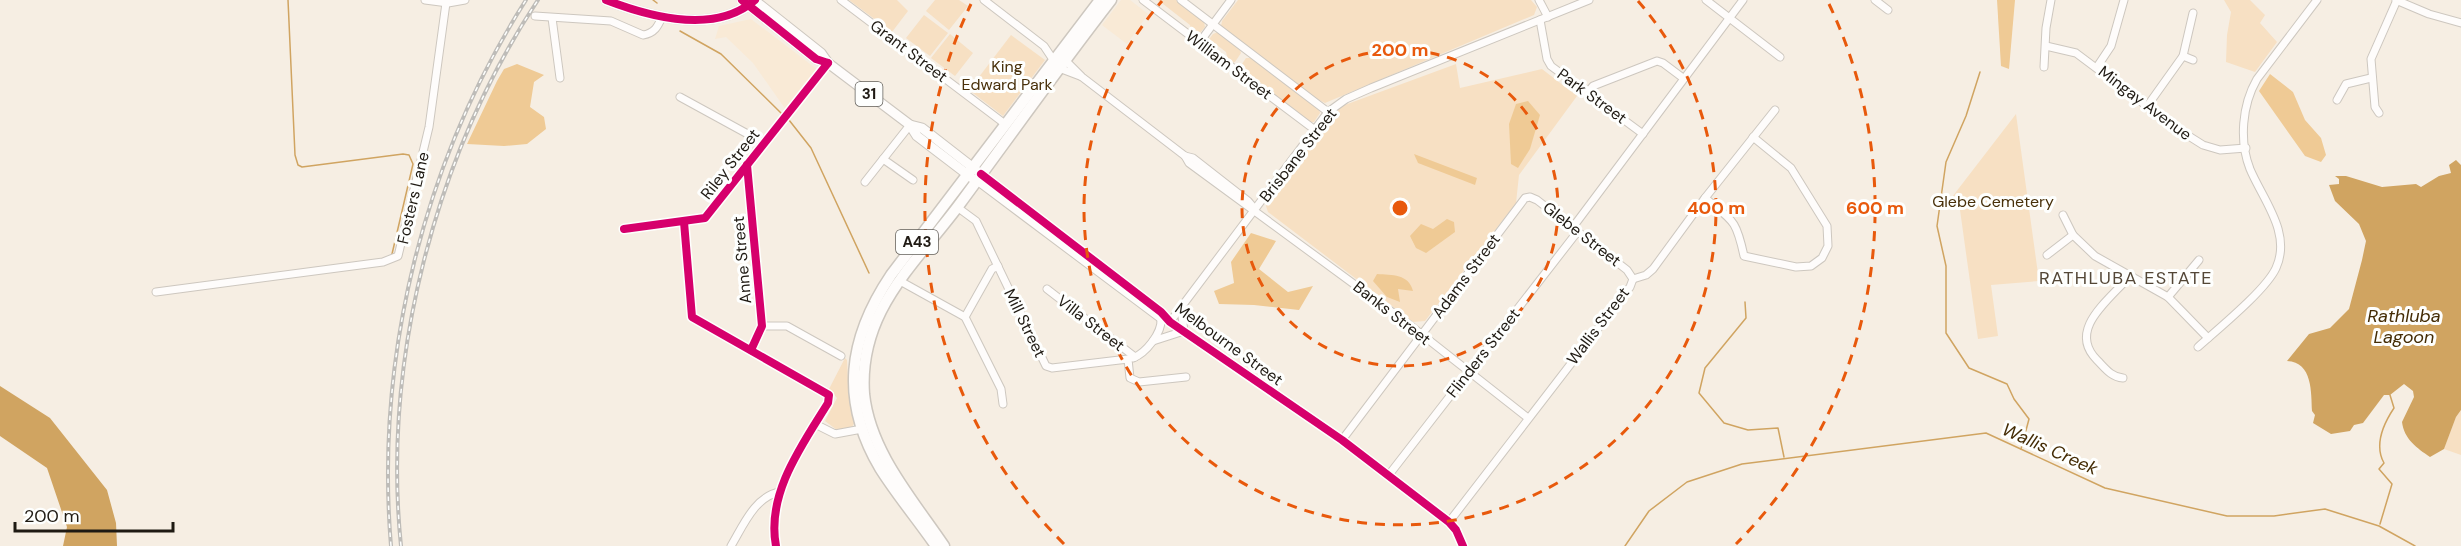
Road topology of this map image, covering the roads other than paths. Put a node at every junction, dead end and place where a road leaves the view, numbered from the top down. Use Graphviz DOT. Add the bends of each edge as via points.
graph roads {
  1 [pos="425,0"];
  2 [pos="465,0"];
  3 [pos="606,0"];
  4 [pos="841,0"];
  5 [pos="984,0"];
  6 [pos="1100,0"];
  7 [pos="1111,0"];
  8 [pos="1143,0"];
  9 [pos="1181,0"];
  10 [pos="1231,0"];
  11 [pos="1539,0"];
  12 [pos="1589,0"];
  13 [pos="1706,0"];
  14 [pos="1743,0"];
  15 [pos="1875,0"];
  16 [pos="2051,0"];
  17 [pos="2124,0"];
  18 [pos="2317,0"];
  19 [pos="2396,0"];
  20 [pos="750,1"];
  21 [pos="446,3"];
  22 [pos="1888,10"];
  23 [pos="2193,12"];
  24 [pos="535,16"];
  25 [pos="662,17"];
  26 [pos="552,18"];
  27 [pos="1544,18"];
  28 [pos="1729,18"];
  29 [pos="2461,23"];
  30 [pos="1213,25"];
  31 [pos="1199,43"];
  32 [pos="2046,45"];
  33 [pos="1044,46"];
  34 [pos="2183,56"];
  35 [pos="1780,57"];
  36 [pos="1060,60"];
  37 [pos="2193,60"];
  38 [pos="828,63"];
  39 [pos="2097,67"];
  40 [pos="2044,68"];
  41 [pos="560,78"];
  42 [pos="1683,78"];
  43 [pos="2371,78"];
  44 [pos="1587,93"];
  45 [pos="680,97"];
  46 [pos="2337,100"];
  47 [pos="2148,105"];
  48 [pos="1775,110"];
  49 [pos="1328,112"];
  50 [pos="2379,113"];
  51 [pos="1005,124"];
  52 [pos="910,125"];
  53 [pos="1315,130"];
  54 [pos="1642,134"];
  55 [pos="1753,137"];
  56 [pos="764,144"];
  57 [pos="2246,148"];
  58 [pos="883,159"];
  59 [pos="747,165"];
  60 [pos="975,174"];
  61 [pos="913,180"];
  62 [pos="865,182"];
  63 [pos="1525,198"];
  64 [pos="1705,198"];
  65 [pos="957,207"];
  66 [pos="1256,210"];
  67 [pos="2063,215"];
  68 [pos="684,222"];
  69 [pos="624,229"];
  70 [pos="1576,229"];
  71 [pos="2073,235"];
  72 [pos="2047,255"];
  73 [pos="2199,260"];
  74 [pos="998,266"];
  75 [pos="2129,277"];
  76 [pos="896,278"];
  77 [pos="1633,279"];
  78 [pos="1047,289"];
  79 [pos="156,292"];
  80 [pos="2168,297"];
  81 [pos="1181,309"];
  82 [pos="965,317"];
  83 [pos="1161,319"];
  84 [pos="1170,322"];
  85 [pos="762,326"];
  86 [pos="1184,331"];
  87 [pos="1420,335"];
  88 [pos="2208,338"];
  89 [pos="1153,341"];
  90 [pos="2198,347"];
  91 [pos="751,350"];
  92 [pos="841,356"];
  93 [pos="1132,358"];
  94 [pos="1468,372"];
  95 [pos="1186,377"];
  96 [pos="2123,378"];
  97 [pos="1003,404"];
  98 [pos="1528,418"];
  99 [pos="814,424"];
  100 [pos="866,428"];
  101 [pos="1342,440"];
  102 [pos="1388,476"];
  103 [pos="780,492"];
  104 [pos="1449,522"];
  105 [pos="731,546"];
  106 [pos="776,546"];
  107 [pos="936,546"];
  108 [pos="944,546"];
  109 [pos="1463,546"];
  1 -- 21 [label="street"];
  2 -- 21 [label="street"];
  3 -- 25 [label="main road"];
  4 -- 51 [label="street, Grant Street"];
  5 -- 33 [label="street, Banks Street"];
  6 -- 36 [label="highway, A43"];
  7 -- 36 [label="highway, A43"];
  8 -- 31 [label="street, William Street"];
  9 -- 30 [label="street, William Street"];
  10 -- 30 [label="street"];
  11 -- 27 [label="street, Park Street"];
  12 -- 27 [label="street, Brisbane Street"];
  13 -- 28 [label="street"];
  14 -- 28 [label="street, Flinders Street"];
  15 -- 22 [label="street"];
  16 -- 32 [label="street"];
  17 -- 39 [label="street" via="2112,46"];
  18 -- 57 [label="street" via="2249,94 2244,127"];
  19 -- 29 [label="street"];
  19 -- 43 [label="street" via="2373,51"];
  20 -- 25 [label="main road" via="733,14 710,19"];
  20 -- 38 [label="main road, Melbourne Street / 31" via="816,59"];
  21 -- 79 [label="street, Fosters Lane" via="427,137 396,258"];
  23 -- 34 [label="street"];
  24 -- 26 [label="street"];
  25 -- 26 [label="street" via="657,28 643,35 611,21"];
  26 -- 41 [label="street"];
  27 -- 44 [label="street, Park Street" via="1551,66"];
  27 -- 49 [label="street, Brisbane Street" via="1346,99"];
  28 -- 35 [label="street"];
  28 -- 42 [label="street, Flinders Street"];
  30 -- 31 [label="street"];
  30 -- 49 [label="street, William Street"];
  31 -- 53 [label="street, William Street"];
  32 -- 39 [label="street, Mingay Avenue" via="2076,53"];
  32 -- 40 [label="street"];
  33 -- 36 [label="street, Banks Street"];
  33 -- 36 [label="street, Banks Street"];
  34 -- 37 [label="street"];
  34 -- 47 [label="street"];
  36 -- 51 [label="highway, A43"];
  36 -- 60 [label="highway, A43"];
  36 -- 66 [label="street, Banks Street" via="1189,163"];
  38 -- 52 [label="main road, Melbourne Street / 31"];
  38 -- 56 [label="street, Riley Street"];
  39 -- 47 [label="street, Mingay Avenue"];
  42 -- 44 [label="street" via="1656,61 1593,86"];
  42 -- 54 [label="street, Flinders Street"];
  43 -- 46 [label="street" via="2346,84"];
  43 -- 50 [label="street"];
  44 -- 54 [label="street, Park Street"];
  45 -- 56 [label="street"];
  47 -- 57 [label="street, Mingay Avenue" via="2203,145 2220,150"];
  48 -- 55 [label="street, Wallis Street"];
  49 -- 53 [label="street, Brisbane Street"];
  51 -- 60 [label="highway, A43"];
  52 -- 58 [label="street"];
  52 -- 60 [label="main road, Melbourne Street / 31" via="917,136"];
  53 -- 66 [label="street, Brisbane Street"];
  54 -- 70 [label="street, Flinders Street"];
  55 -- 64 [label="street, Wallis Street"];
  55 -- 64 [label="street" via="1791,168 1827,226 1828,246 1822,258 1811,266 1796,267 1744,256 1734,222"];
  56 -- 59 [label="street, Riley Street"];
  57 -- 88 [label="street" via="2251,170 2281,238 2277,267 2268,281"];
  58 -- 61 [label="street"];
  58 -- 62 [label="street"];
  59 -- 68 [label="street, Riley Street" via="705,218"];
  59 -- 85 [label="street, Anne Street"];
  60 -- 65 [label="highway, A43"];
  60 -- 76 [label="highway, A43"];
  60 -- 83 [label="street, Melbourne Street"];
  60 -- 84 [label="street, Melbourne Street"];
  63 -- 70 [label="street, Glebe Street" via="1537,200"];
  63 -- 87 [label="street, Adams Street"];
  64 -- 77 [label="street, Wallis Street" via="1653,269"];
  65 -- 74 [label="street, Mill Street" via="976,221"];
  65 -- 76 [label="highway, A43"];
  66 -- 81 [label="street, Brisbane Street"];
  66 -- 87 [label="street, Banks Street"];
  67 -- 71 [label="street"];
  68 -- 69 [label="street, Riley Street"];
  68 -- 91 [label="street" via="692,317"];
  70 -- 77 [label="street, Glebe Street"];
  70 -- 94 [label="street, Flinders Street"];
  71 -- 72 [label="street"];
  71 -- 75 [label="street" via="2095,256"];
  73 -- 80 [label="street"];
  74 -- 82 [label="street" via="992,269"];
  74 -- 93 [label="street, Mill Street" via="1046,366"];
  75 -- 80 [label="street"];
  75 -- 96 [label="street" via="2088,325 2085,338 2088,351 2112,375"];
  76 -- 82 [label="street"];
  76 -- 100 [label="highway, A43" via="866,351"];
  77 -- 98 [label="street, Wallis Street"];
  78 -- 93 [label="street, Villa Street"];
  80 -- 88 [label="street"];
  81 -- 84 [label="street, Brisbane Street"];
  81 -- 86 [label="street"];
  82 -- 97 [label="street" via="1001,389"];
  83 -- 84 [label="street, Melbourne Street"];
  83 -- 89 [label="street" via="1161,328"];
  84 -- 86 [label="street, Melbourne Street"];
  85 -- 91 [label="street, Anne Street"];
  85 -- 92 [label="street" via="786,326"];
  86 -- 89 [label="street"];
  86 -- 101 [label="street, Melbourne Street"];
  87 -- 94 [label="street, Banks Street"];
  87 -- 101 [label="street, Adams Street"];
  88 -- 90 [label="street"];
  89 -- 93 [label="street" via="1142,354"];
  91 -- 99 [label="street" via="827,393 829,398"];
  93 -- 95 [label="street" via="1130,378 1139,382"];
  94 -- 98 [label="street, Banks Street"];
  94 -- 102 [label="street, Flinders Street"];
  98 -- 104 [label="street, Wallis Street"];
  99 -- 100 [label="street" via="835,434"];
  99 -- 103 [label="street"];
  100 -- 107 [label="highway, A43" via="881,469"];
  100 -- 108 [label="highway, A43"];
  101 -- 102 [label="street, Melbourne Street"];
  102 -- 104 [label="street, Melbourne Street"];
  103 -- 105 [label="street" via="762,499"];
  103 -- 106 [label="street" via="774,520"];
  104 -- 109 [label="street, Melbourne Street"];
}
